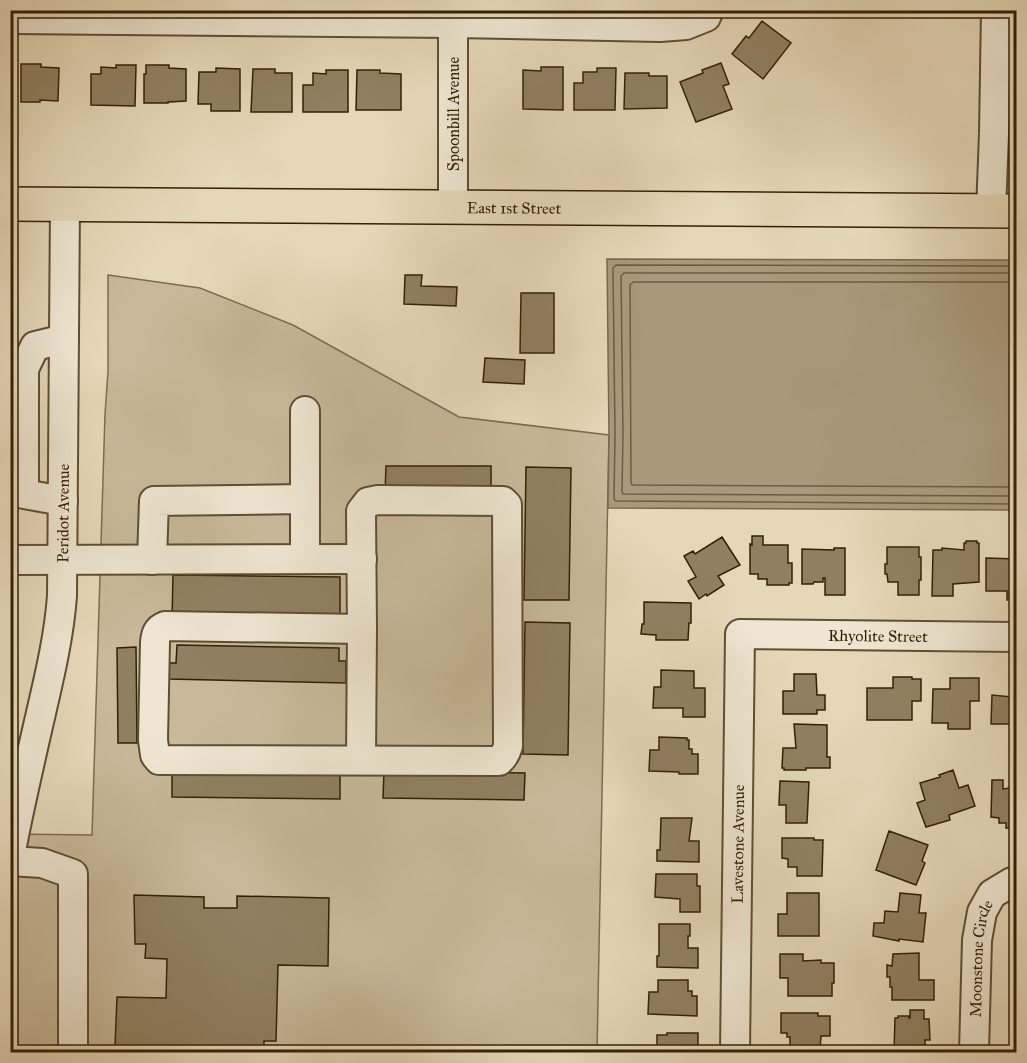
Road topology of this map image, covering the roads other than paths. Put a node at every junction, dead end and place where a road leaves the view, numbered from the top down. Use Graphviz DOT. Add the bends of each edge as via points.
graph roads {
  1 [pos="996,10"];
  2 [pos="708,14"];
  3 [pos="199,16"];
  4 [pos="10,19"];
  5 [pos="453,23"];
  6 [pos="10,204"];
  7 [pos="64,204"];
  8 [pos="453,206"];
  9 [pos="1004,211"];
  10 [pos="64,339"];
  11 [pos="305,411"];
  12 [pos="305,499"];
  13 [pos="63,501"];
  14 [pos="305,559"];
  15 [pos="362,559"];
  16 [pos="10,560"];
  17 [pos="62,560"];
  18 [pos="152,560"];
  19 [pos="362,629"];
  20 [pos="740,634"];
  21 [pos="1017,637"];
  22 [pos="361,760"];
  23 [pos="14,817"];
  24 [pos="10,859"];
  25 [pos="1017,881"];
  26 [pos="73,1053"];
  27 [pos="735,1053"];
  28 [pos="974,1053"];
  1 -- 9 [label="street" via="994,134"];
  2 -- 5 [label="street" via="686,25 660,27"];
  3 -- 4 [label="street"];
  3 -- 5 [label="street"];
  5 -- 8 [label="street, Spoonbill Avenue"];
  6 -- 7 [label="main road, East 1st Street"];
  7 -- 8 [label="main road, East 1st Street"];
  7 -- 10 [label="street, Peridot Avenue"];
  8 -- 9 [label="main road, East 1st Street"];
  10 -- 13 [label="street, Peridot Avenue"];
  10 -- 13 [label="street" via="35,346 24,369 24,494"];
  11 -- 12 [label="street"];
  12 -- 14 [label="street"];
  12 -- 18 [label="street" via="154,501"];
  13 -- 17 [label="street, Peridot Avenue"];
  14 -- 15 [label="street"];
  14 -- 18 [label="street"];
  15 -- 19 [label="street"];
  15 -- 22 [label="street" via="361,511 368,502 503,501 507,505 506,753 499,761"];
  16 -- 17 [label="street"];
  17 -- 18 [label="street"];
  17 -- 23 [label="street, Peridot Avenue" via="62,596 54,654"];
  19 -- 22 [label="street"];
  19 -- 22 [label="street" via="159,628 155,642 153,740 159,760"];
  20 -- 21 [label="street, Rhyolite Street"];
  20 -- 27 [label="street, Lavestone Avenue"];
  23 -- 24 [label="street, Peridot Avenue"];
  24 -- 26 [label="street" via="42,863 73,874"];
  25 -- 28 [label="street, Moonstone Circle" via="992,894 982,912 976,940"];
}
